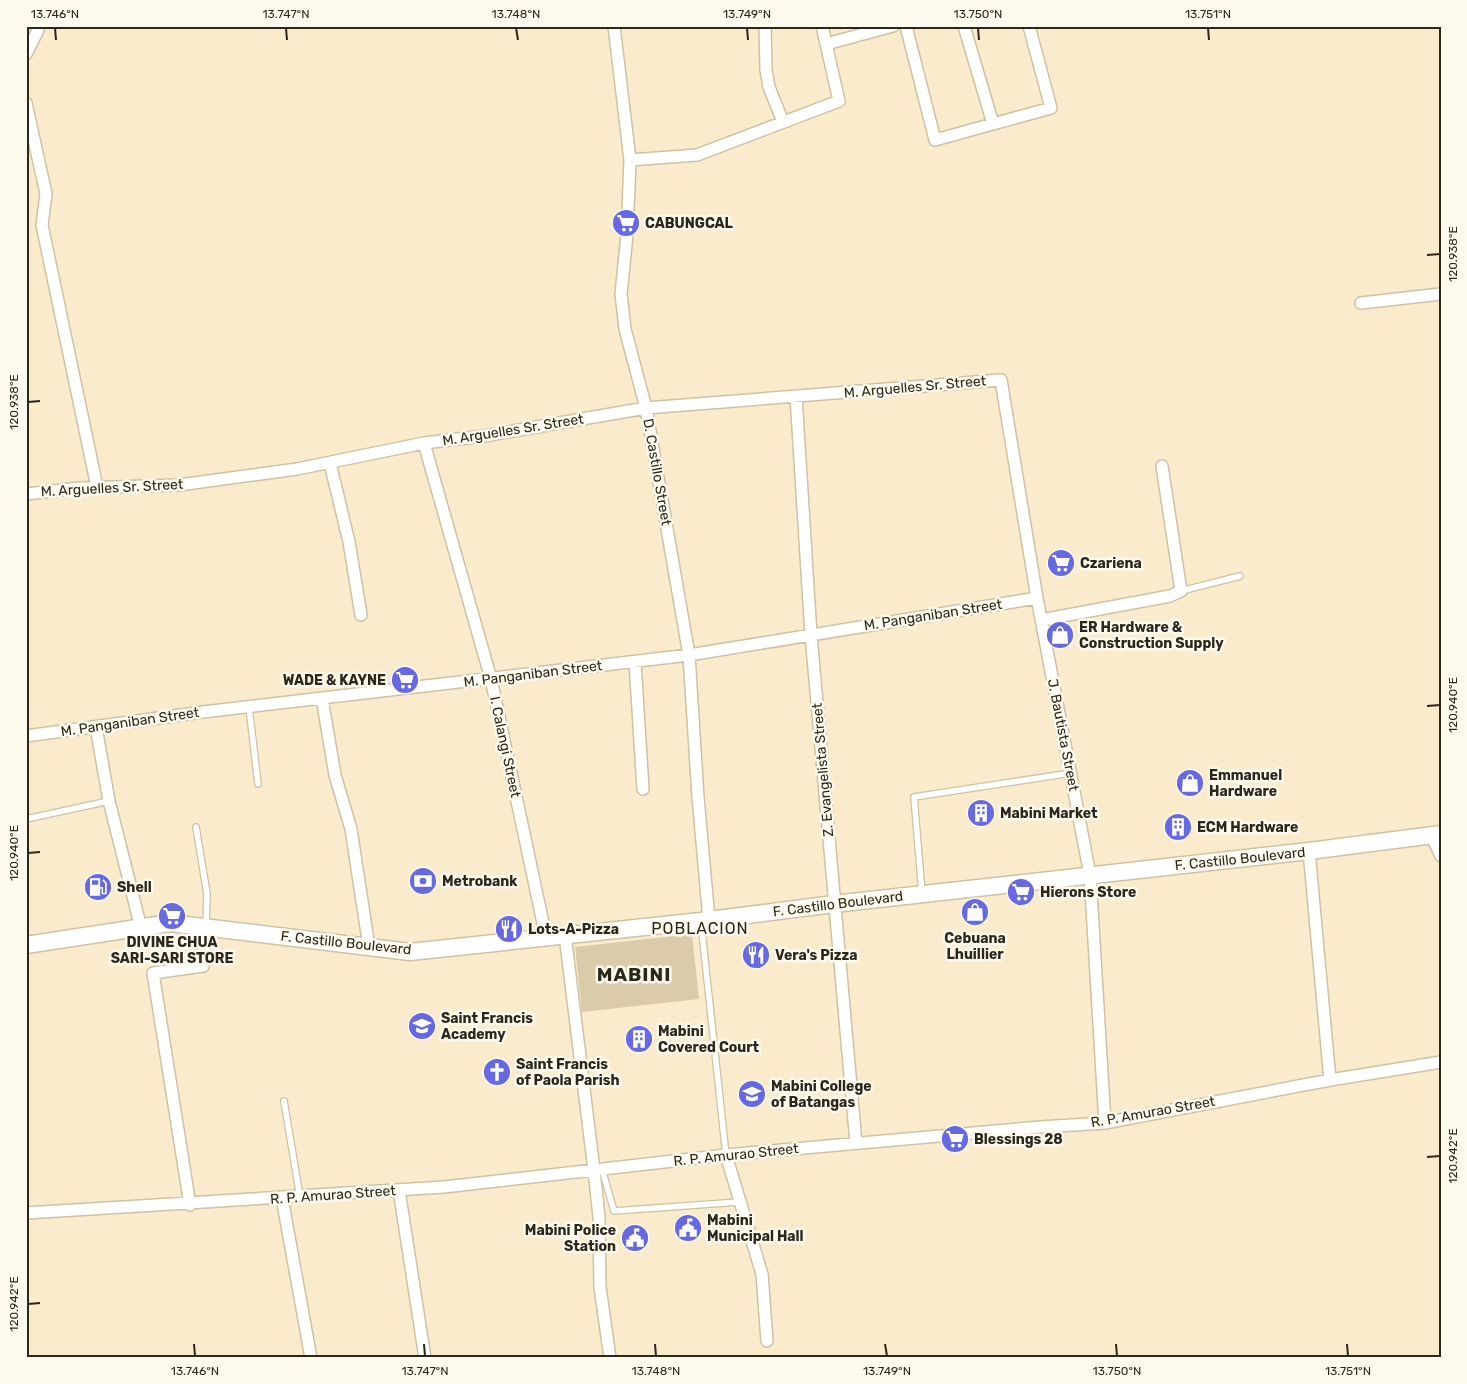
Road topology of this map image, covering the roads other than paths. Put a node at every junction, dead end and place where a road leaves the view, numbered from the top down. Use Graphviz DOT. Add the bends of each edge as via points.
graph roads {
  1 [pos="614,26"];
  2 [pos="765,26"];
  3 [pos="822,26"];
  4 [pos="893,26"];
  5 [pos="906,26"];
  6 [pos="964,26"];
  7 [pos="1029,26"];
  8 [pos="38,30"];
  9 [pos="826,44"];
  10 [pos="26,54"];
  11 [pos="26,103"];
  12 [pos="783,122"];
  13 [pos="993,124"];
  14 [pos="630,160"];
  15 [pos="1441,294"];
  16 [pos="1361,303"];
  17 [pos="1001,380"];
  18 [pos="796,396"];
  19 [pos="646,408"];
  20 [pos="424,443"];
  21 [pos="330,463"];
  22 [pos="1162,466"];
  23 [pos="96,487"];
  24 [pos="26,494"];
  25 [pos="1240,576"];
  26 [pos="1181,591"];
  27 [pos="1037,598"];
  28 [pos="361,615"];
  29 [pos="1041,620"];
  30 [pos="811,635"];
  31 [pos="689,656"];
  32 [pos="635,662"];
  33 [pos="491,678"];
  34 [pos="322,698"];
  35 [pos="249,707"];
  36 [pos="96,727"];
  37 [pos="26,736"];
  38 [pos="1071,773"];
  39 [pos="258,784"];
  40 [pos="643,789"];
  41 [pos="109,801"];
  42 [pos="26,819"];
  43 [pos="196,827"];
  44 [pos="1436,834"];
  45 [pos="1309,851"];
  46 [pos="1441,856"];
  47 [pos="1090,876"];
  48 [pos="922,894"];
  49 [pos="834,904"];
  50 [pos="705,921"];
  51 [pos="141,928"];
  52 [pos="206,928"];
  53 [pos="565,935"];
  54 [pos="546,937"];
  55 [pos="26,945"];
  56 [pos="368,947"];
  57 [pos="1441,1062"];
  58 [pos="1330,1080"];
  59 [pos="284,1101"];
  60 [pos="1105,1123"];
  61 [pos="856,1143"];
  62 [pos="726,1155"];
  63 [pos="598,1169"];
  64 [pos="399,1190"];
  65 [pos="300,1197"];
  66 [pos="282,1198"];
  67 [pos="739,1202"];
  68 [pos="190,1205"];
  69 [pos="26,1213"];
  70 [pos="767,1341"];
  71 [pos="311,1358"];
  72 [pos="425,1358"];
  73 [pos="610,1358"];
  1 -- 14 [label="street, D. Castillo Street"];
  2 -- 12 [label="street" via="769,87"];
  3 -- 9 [label="street"];
  4 -- 9 [label="street"];
  5 -- 13 [label="street" via="935,140"];
  6 -- 13 [label="street"];
  7 -- 13 [label="street" via="1052,108"];
  8 -- 10 [label="street"];
  9 -- 12 [label="street" via="839,100"];
  11 -- 23 [label="street" via="46,194 42,225"];
  12 -- 14 [label="street" via="697,155"];
  14 -- 19 [label="street, D. Castillo Street" via="621,294 625,329"];
  15 -- 16 [label="street"];
  17 -- 18 [label="street, M. Arguelles Sr. Street"];
  17 -- 27 [label="street, J. Bautista Street"];
  18 -- 19 [label="street, M. Arguelles Sr. Street"];
  18 -- 30 [label="street, Z. Evangelista Street"];
  19 -- 20 [label="street, M. Arguelles Sr. Street"];
  19 -- 31 [label="street, D. Castillo Street"];
  20 -- 21 [label="street, M. Arguelles Sr. Street"];
  20 -- 33 [label="street, I. Calangi Street"];
  21 -- 23 [label="street, M. Arguelles Sr. Street" via="179,485"];
  21 -- 28 [label="street" via="349,542"];
  22 -- 26 [label="street"];
  23 -- 24 [label="street, M. Arguelles Sr. Street"];
  25 -- 26 [label="lane"];
  26 -- 29 [label="street" via="1170,596"];
  27 -- 29 [label="street, J. Bautista Street"];
  27 -- 30 [label="street, M. Panganiban Street"];
  29 -- 38 [label="street, J. Bautista Street"];
  30 -- 31 [label="street, M. Panganiban Street"];
  30 -- 49 [label="street, Z. Evangelista Street"];
  31 -- 32 [label="street, M. Panganiban Street"];
  31 -- 50 [label="street, D. Castillo Street"];
  32 -- 33 [label="street, M. Panganiban Street"];
  32 -- 40 [label="street"];
  33 -- 34 [label="street, M. Panganiban Street"];
  33 -- 54 [label="street, I. Calangi Street"];
  34 -- 35 [label="street, M. Panganiban Street"];
  34 -- 56 [label="street" via="335,775 351,829"];
  35 -- 36 [label="street, M. Panganiban Street"];
  35 -- 39 [label="lane"];
  36 -- 37 [label="street, M. Panganiban Street"];
  36 -- 41 [label="street"];
  38 -- 47 [label="street, J. Bautista Street"];
  38 -- 48 [label="lane" via="914,797"];
  41 -- 42 [label="lane"];
  41 -- 51 [label="street"];
  43 -- 52 [label="lane" via="207,894"];
  44 -- 45 [label="main road, F. Castillo Boulevard"];
  44 -- 46 [label="street"];
  45 -- 47 [label="main road, F. Castillo Boulevard"];
  45 -- 58 [label="street"];
  47 -- 48 [label="main road, F. Castillo Boulevard"];
  47 -- 60 [label="street, J. Bautista Street"];
  48 -- 49 [label="main road, F. Castillo Boulevard"];
  49 -- 50 [label="main road, F. Castillo Boulevard"];
  49 -- 61 [label="street, Z. Evangelista Street"];
  50 -- 53 [label="main road, F. Castillo Boulevard"];
  50 -- 62 [label="lane, D. Castillo Street"];
  51 -- 52 [label="main road, F. Castillo Boulevard" via="170,923"];
  51 -- 55 [label="main road, F. Castillo Boulevard"];
  52 -- 56 [label="main road, F. Castillo Boulevard"];
  52 -- 68 [label="street" via="203,966 153,973"];
  53 -- 54 [label="main road, F. Castillo Boulevard"];
  53 -- 63 [label="street"];
  54 -- 56 [label="main road, F. Castillo Boulevard" via="410,952"];
  57 -- 58 [label="street, R. P. Amurao Street"];
  58 -- 60 [label="street, R. P. Amurao Street"];
  59 -- 65 [label="lane"];
  60 -- 61 [label="street, R. P. Amurao Street"];
  61 -- 62 [label="street, R. P. Amurao Street"];
  62 -- 63 [label="street, R. P. Amurao Street"];
  62 -- 67 [label="street"];
  63 -- 64 [label="street, R. P. Amurao Street"];
  63 -- 67 [label="lane" via="614,1211"];
  63 -- 73 [label="street" via="600,1287"];
  64 -- 65 [label="street, R. P. Amurao Street"];
  64 -- 72 [label="street"];
  65 -- 66 [label="street, R. P. Amurao Street"];
  66 -- 68 [label="street, R. P. Amurao Street"];
  66 -- 71 [label="street"];
  67 -- 70 [label="street" via="762,1274"];
  68 -- 69 [label="street, R. P. Amurao Street"];
}
